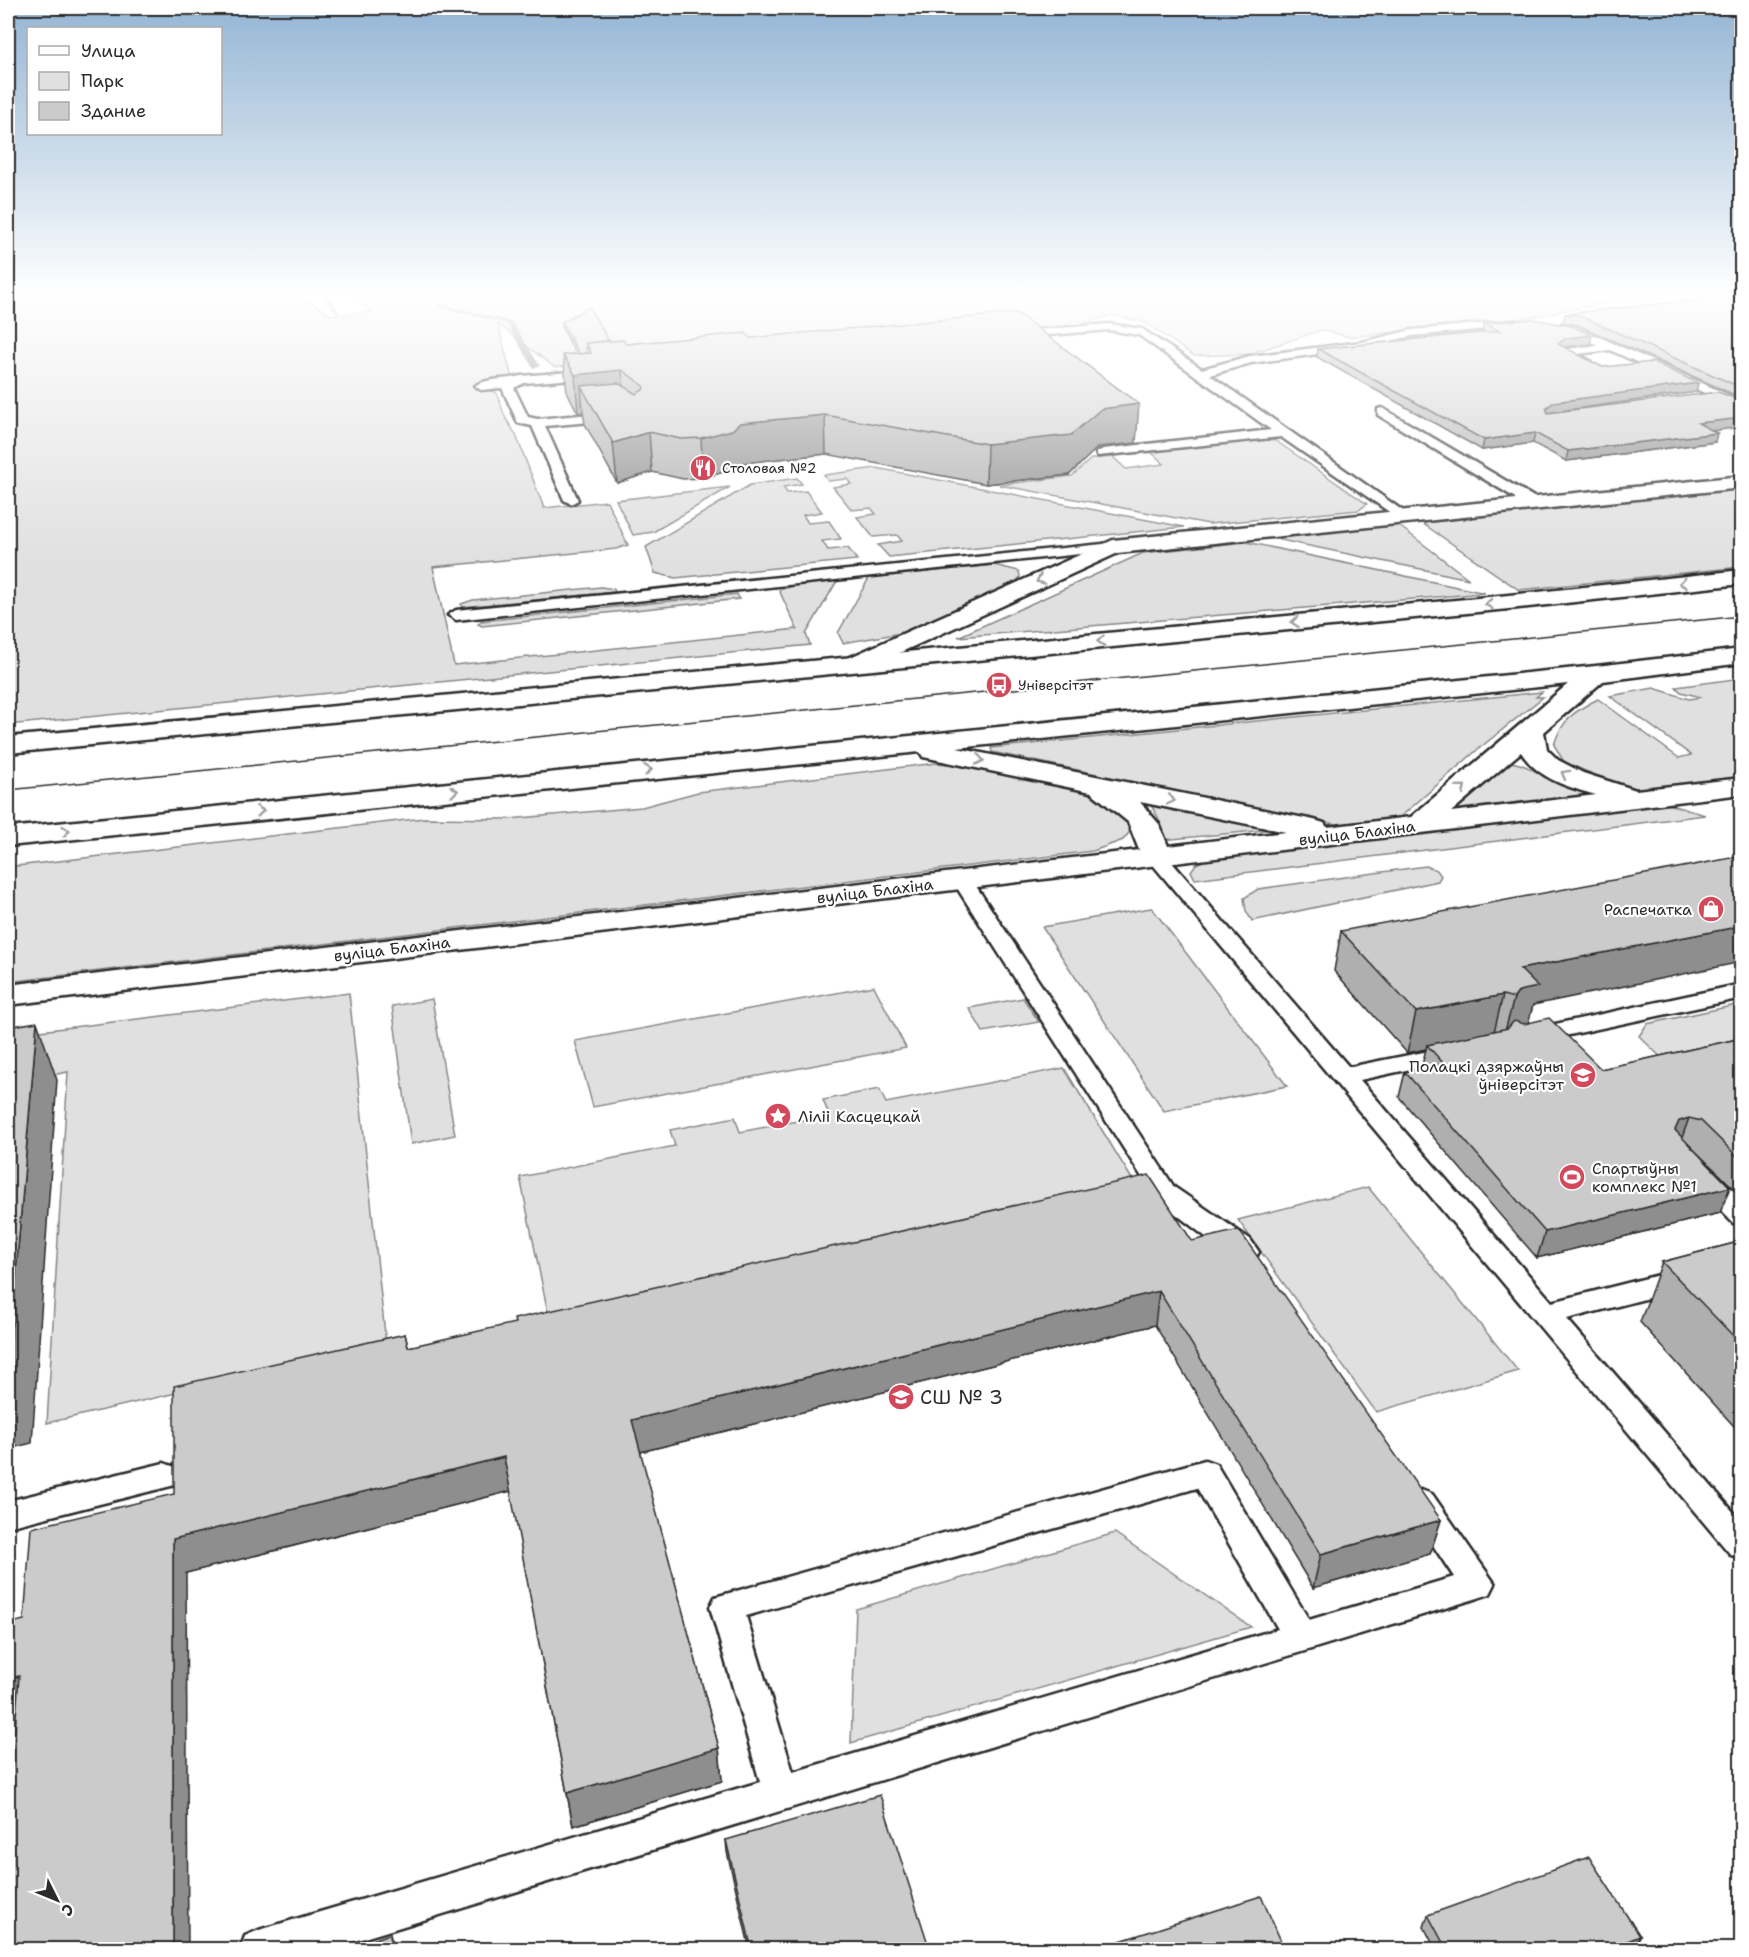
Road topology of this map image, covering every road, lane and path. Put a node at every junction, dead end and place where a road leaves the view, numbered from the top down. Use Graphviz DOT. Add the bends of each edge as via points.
graph roads {
  1 [pos="518,383"];
  2 [pos="1217,383"];
  3 [pos="1692,383"];
  4 [pos="512,384"];
  5 [pos="481,386"];
  6 [pos="1719,395"];
  7 [pos="1696,398"];
  8 [pos="1742,406"];
  9 [pos="1382,412"];
  10 [pos="626,414"];
  11 [pos="537,423"];
  12 [pos="1286,432"];
  13 [pos="1103,453"];
  14 [pos="1742,482"];
  15 [pos="571,500"];
  16 [pos="1532,502"];
  17 [pos="1401,516"];
  18 [pos="1113,547"];
  19 [pos="1742,577"];
  20 [pos="456,615"];
  21 [pos="1742,656"];
  22 [pos="855,664"];
  23 [pos="1596,674"];
  24 [pos="1530,730"];
  25 [pos="902,744"];
  26 [pos="8,745"];
  27 [pos="1095,784"];
  28 [pos="1742,786"];
  29 [pos="1641,797"];
  30 [pos="1418,826"];
  31 [pos="1341,834"];
  32 [pos="8,837"];
  33 [pos="1156,856"];
  34 [pos="962,880"];
  35 [pos="1742,991"];
  36 [pos="8,995"];
  37 [pos="1517,1039"];
  38 [pos="1470,1049"];
  39 [pos="1341,1076"];
  40 [pos="1689,1162"];
  41 [pos="1742,1216"];
  42 [pos="1742,1264"];
  43 [pos="1261,1275"];
  44 [pos="1545,1314"];
  45 [pos="164,1476"];
  46 [pos="1404,1478"];
  47 [pos="8,1514"];
  48 [pos="1742,1545"];
  49 [pos="1301,1638"];
  50 [pos="781,1793"];
  51 [pos="259,1950"];
  1 -- 4 [label="lane"];
  2 -- 12 [label="lane"];
  3 -- 6 [label="lane"];
  4 -- 5 [label="lane"];
  4 -- 11 [label="lane" via="507,387 523,420"];
  6 -- 7 [label="lane"];
  6 -- 8 [label="lane"];
  9 -- 16 [label="lane"];
  10 -- 11 [label="lane"];
  11 -- 15 [label="lane"];
  12 -- 13 [label="lane"];
  12 -- 17 [label="lane"];
  14 -- 16 [label="main road"];
  16 -- 17 [label="main road"];
  17 -- 18 [label="main road"];
  18 -- 20 [label="lane"];
  18 -- 22 [label="main road, one-way"];
  19 -- 22 [label="main road, one-way"];
  21 -- 23 [label="main road"];
  22 -- 26 [label="main road"];
  23 -- 24 [label="main road"];
  23 -- 25 [label="main road"];
  29 -- 24 [label="main road, one-way" via="1596,787 1560,772 1533,751"];
  30 -- 24 [label="main road, one-way"];
  25 -- 27 [label="main road, one-way"];
  32 -- 25 [label="main road, one-way"];
  27 -- 31 [label="main road, one-way"];
  27 -- 33 [label="main road" via="1130,806 1150,830"];
  28 -- 29 [label="main road, вуліца Блахіна"];
  29 -- 30 [label="main road, вуліца Блахіна"];
  30 -- 31 [label="main road, вуліца Блахіна"];
  31 -- 33 [label="main road, вуліца Блахіна"];
  33 -- 34 [label="main road, вуліца Блахіна"];
  33 -- 39 [label="lane"];
  34 -- 36 [label="main road, вуліца Блахіна"];
  34 -- 43 [label="lane" via="1165,1192 1240,1246"];
  35 -- 37 [label="lane"];
  38 -- 39 [label="lane"];
  39 -- 44 [label="lane"];
  40 -- 41 [label="lane"];
  42 -- 44 [label="lane"];
  44 -- 48 [label="lane"];
  45 -- 47 [label="lane"];
  46 -- 49 [label="lane" via="1478,1584"];
  49 -- 50 [label="lane"];
  49 -- 50 [label="lane" via="1205,1473 727,1607"];
  50 -- 51 [label="lane"];
}
